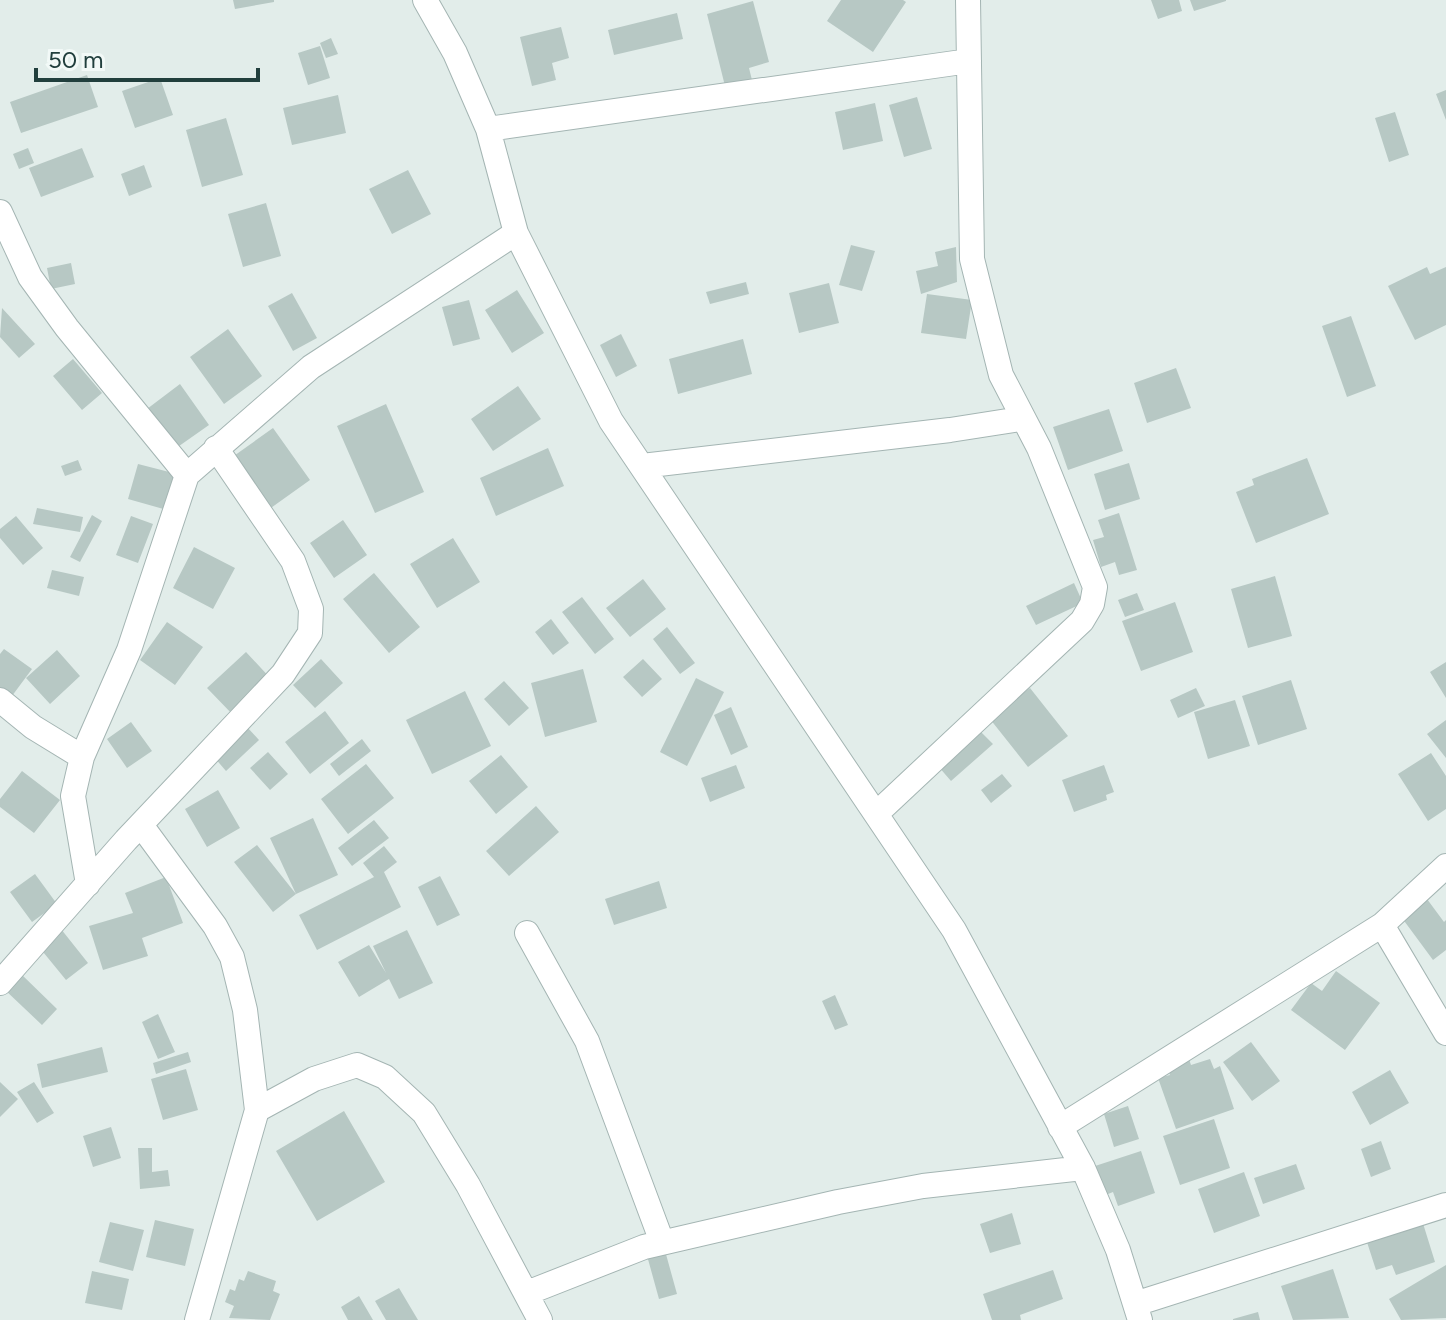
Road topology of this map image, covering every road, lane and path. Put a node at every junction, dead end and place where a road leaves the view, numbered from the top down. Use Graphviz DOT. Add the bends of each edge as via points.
graph roads {
  1 [pos="425,0"];
  2 [pos="968,0"];
  3 [pos="969,61"];
  4 [pos="488,129"];
  5 [pos="0,212"];
  6 [pos="516,233"];
  7 [pos="1021,419"];
  8 [pos="216,448"];
  9 [pos="642,466"];
  10 [pos="187,475"];
  11 [pos="0,700"];
  12 [pos="82,757"];
  13 [pos="876,814"];
  14 [pos="141,825"];
  15 [pos="1446,866"];
  16 [pos="88,884"];
  17 [pos="1382,925"];
  18 [pos="527,933"];
  19 [pos="0,983"];
  20 [pos="1446,1033"];
  21 [pos="257,1110"];
  22 [pos="1060,1127"];
  23 [pos="1083,1168"];
  24 [pos="1446,1205"];
  25 [pos="662,1242"];
  26 [pos="527,1293"];
  27 [pos="1138,1312"];
  28 [pos="197,1320"];
  29 [pos="540,1320"];
  1 -- 4 [label="street"];
  2 -- 3 [label="street"];
  3 -- 4 [label="street"];
  3 -- 7 [label="street" via="972,259 1001,375"];
  4 -- 6 [label="street"];
  5 -- 10 [label="street" via="30,277"];
  6 -- 8 [label="street" via="311,367"];
  6 -- 9 [label="street" via="611,421"];
  7 -- 9 [label="street"];
  7 -- 13 [label="street" via="1039,448 1090,572 1095,587 1092,604 1082,621"];
  8 -- 10 [label="street"];
  8 -- 14 [label="street" via="293,561 311,609 310,633 283,674"];
  9 -- 13 [label="street"];
  10 -- 12 [label="street" via="129,650"];
  11 -- 12 [label="street"];
  12 -- 16 [label="street" via="73,796"];
  13 -- 22 [label="street" via="954,930"];
  14 -- 16 [label="street"];
  14 -- 21 [label="street" via="232,957 245,1010"];
  15 -- 17 [label="street"];
  16 -- 19 [label="street"];
  17 -- 20 [label="street"];
  17 -- 22 [label="street"];
  18 -- 25 [label="street" via="587,1041"];
  21 -- 26 [label="street" via="314,1079 357,1065 385,1077 424,1113"];
  21 -- 28 [label="street"];
  22 -- 23 [label="street"];
  23 -- 25 [label="street" via="895,1191"];
  23 -- 27 [label="street"];
  24 -- 27 [label="street"];
  25 -- 26 [label="street"];
  26 -- 29 [label="street"];
}
